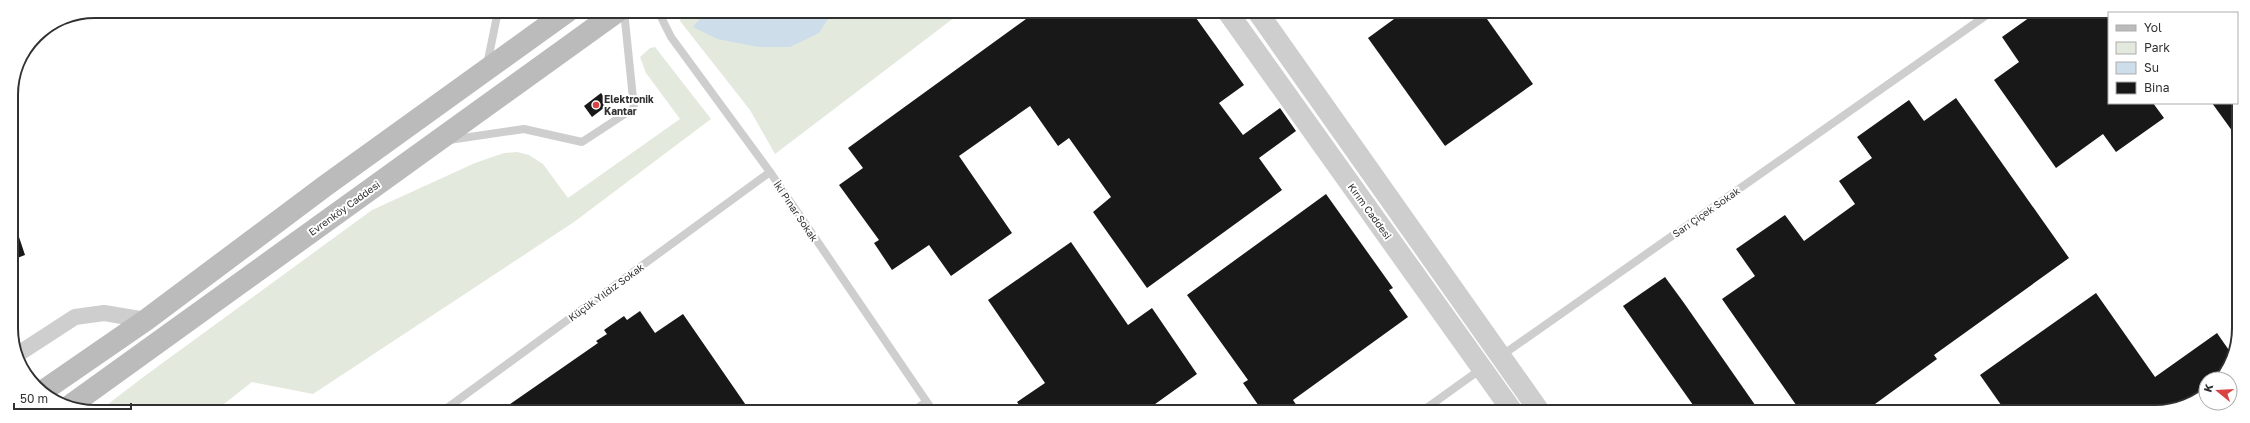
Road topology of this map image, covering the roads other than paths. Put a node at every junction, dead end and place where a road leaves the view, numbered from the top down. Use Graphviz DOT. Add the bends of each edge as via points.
graph roads {
  1 [pos="496,18"];
  2 [pos="558,18"];
  3 [pos="608,18"];
  4 [pos="625,18"];
  5 [pos="662,18"];
  6 [pos="1232,18"];
  7 [pos="1262,18"];
  8 [pos="1982,18"];
  9 [pos="485,71"];
  10 [pos="436,142"];
  11 [pos="770,172"];
  12 [pos="146,320"];
  13 [pos="22,352"];
  14 [pos="1492,362"];
  15 [pos="47,388"];
  16 [pos="75,402"];
  17 [pos="926,402"];
  18 [pos="451,405"];
  19 [pos="922,405"];
  20 [pos="928,405"];
  21 [pos="1431,405"];
  22 [pos="1509,405"];
  23 [pos="1533,405"];
  1 -- 9 [label="lane"];
  2 -- 9 [label="main road"];
  3 -- 10 [label="main road, Evrenköy Caddesi"];
  4 -- 10 [label="lane" via="634,108 582,142 524,129"];
  5 -- 11 [label="lane, İki Pınar Sokak" via="671,37"];
  6 -- 14 [label="street, Kırım Caddesi"];
  7 -- 14 [label="street, Kırım Caddesi"];
  8 -- 14 [label="lane, Sarı Çiçek Sokak"];
  9 -- 12 [label="main road" via="325,186"];
  10 -- 16 [label="main road, Evrenköy Caddesi"];
  11 -- 17 [label="lane, İki Pınar Sokak"];
  11 -- 18 [label="lane, Küçük Yıldız Sokak"];
  12 -- 13 [label="street" via="104,313 75,317"];
  12 -- 15 [label="main road"];
  14 -- 21 [label="lane, Sarı Çiçek Sokak"];
  14 -- 22 [label="street, Kırım Caddesi"];
  14 -- 23 [label="street, Kırım Caddesi"];
  17 -- 19 [label="lane"];
  17 -- 20 [label="lane, İki Pınar Sokak"];
}
